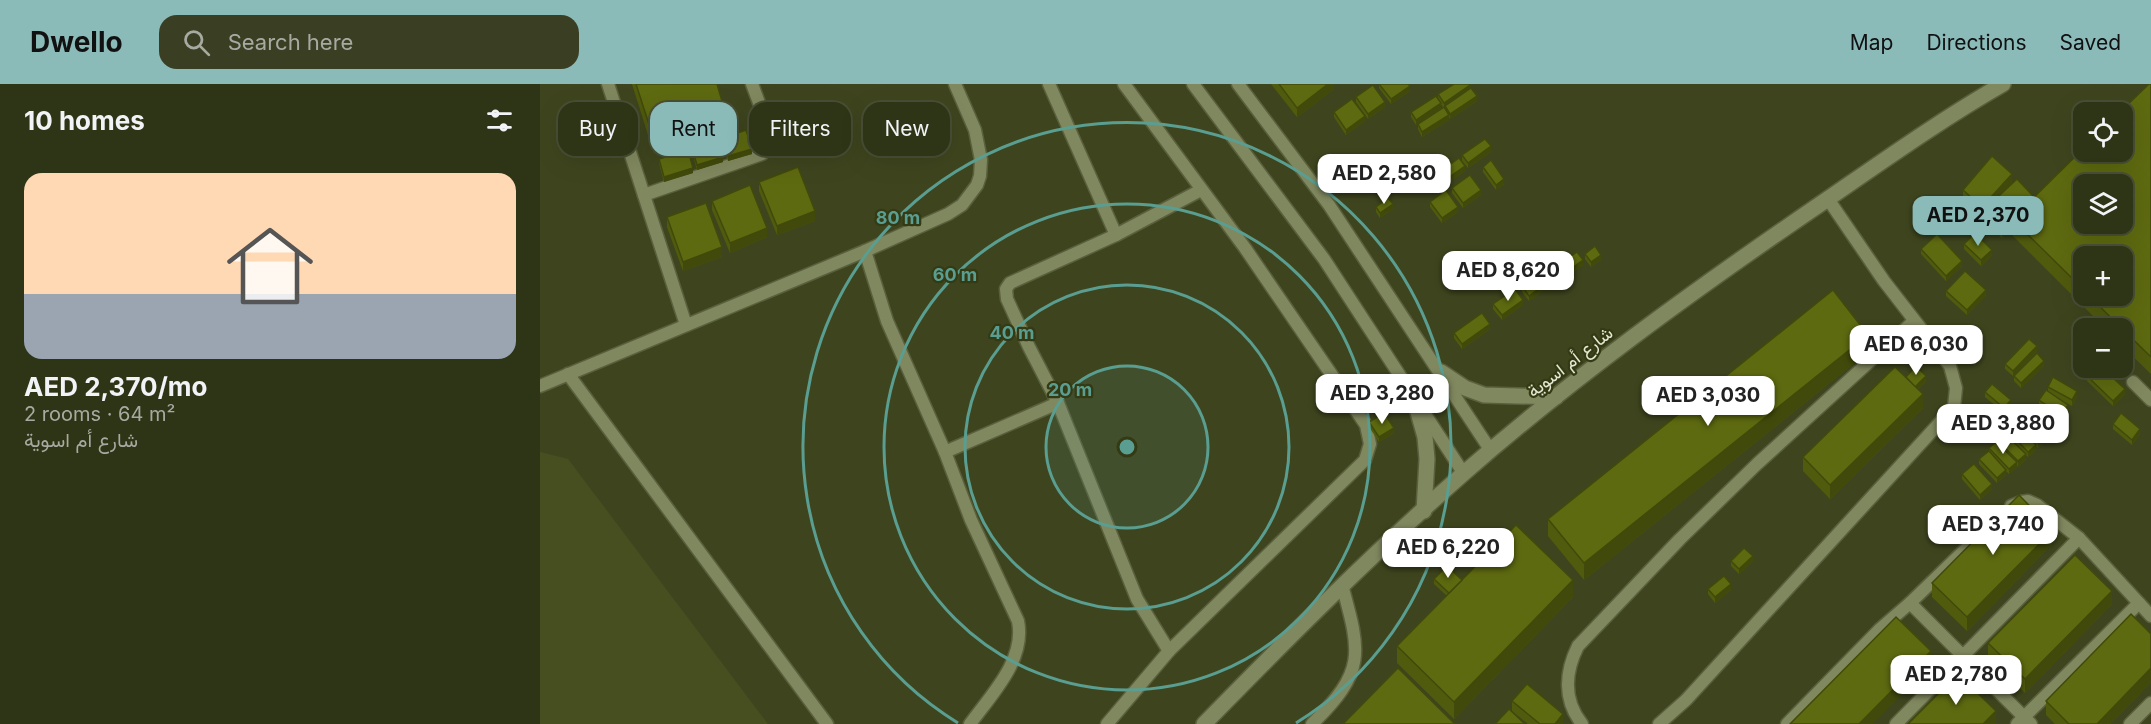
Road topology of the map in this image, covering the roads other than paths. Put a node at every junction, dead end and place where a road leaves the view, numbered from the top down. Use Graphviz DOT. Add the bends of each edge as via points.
graph roads {
  1 [pos="608,84"];
  2 [pos="752,84"];
  3 [pos="955,84"];
  4 [pos="1050,84"];
  5 [pos="1124,84"];
  6 [pos="1193,84"];
  7 [pos="1238,84"];
  8 [pos="2003,84"];
  9 [pos="1201,190"];
  10 [pos="644,195"];
  11 [pos="1828,199"];
  12 [pos="1116,235"];
  13 [pos="865,251"];
  14 [pos="1914,321"];
  15 [pos="686,325"];
  16 [pos="1441,372"];
  17 [pos="568,374"];
  18 [pos="2133,382"];
  19 [pos="540,386"];
  20 [pos="1414,398"];
  21 [pos="1556,398"];
  22 [pos="2151,400"];
  23 [pos="1059,403"];
  24 [pos="1491,451"];
  25 [pos="945,452"];
  26 [pos="1464,474"];
  27 [pos="1424,511"];
  28 [pos="2003,514"];
  29 [pos="1978,538"];
  30 [pos="2079,538"];
  31 [pos="1342,585"];
  32 [pos="1910,603"];
  33 [pos="2139,603"];
  34 [pos="2151,616"];
  35 [pos="1169,651"];
  36 [pos="1964,656"];
  37 [pos="2151,703"];
  38 [pos="2024,722"];
  39 [pos="827,724"];
  40 [pos="970,724"];
  41 [pos="1107,724"];
  42 [pos="1204,724"];
  43 [pos="1312,724"];
  44 [pos="1582,724"];
  45 [pos="1659,724"];
  46 [pos="1787,724"];
  47 [pos="1896,724"];
  48 [pos="2130,724"];
  1 -- 10 [label="lane"];
  2 -- 10 [label="lane" via="768,127 762,154"];
  3 -- 13 [label="lane" via="979,145 981,168 977,185 962,205 948,214"];
  4 -- 12 [label="lane"];
  5 -- 9 [label="lane"];
  6 -- 20 [label="lane" via="1324,259"];
  7 -- 16 [label="lane" via="1329,205"];
  8 -- 11 [label="street, شارع أم اسوية" via="1909,142"];
  9 -- 12 [label="lane"];
  9 -- 35 [label="lane" via="1366,425 1370,444 1358,468"];
  10 -- 15 [label="lane"];
  11 -- 14 [label="lane"];
  11 -- 21 [label="street, شارع أم اسوية" via="1690,296"];
  12 -- 23 [label="lane" via="1010,283 1006,289 1029,347"];
  13 -- 15 [label="lane"];
  13 -- 25 [label="lane" via="887,321"];
  14 -- 44 [label="lane" via="1757,464 1578,646 1567,675 1567,690"];
  14 -- 45 [label="lane" via="1950,366 1956,388 1954,407 1686,700"];
  15 -- 17 [label="lane"];
  16 -- 21 [label="street" via="1484,395"];
  16 -- 24 [label="lane"];
  17 -- 19 [label="lane"];
  17 -- 39 [label="lane"];
  18 -- 22 [label="lane"];
  20 -- 26 [label="lane"];
  20 -- 27 [label="street" via="1427,459"];
  21 -- 24 [label="street, شارع أم اسوية"];
  23 -- 25 [label="lane"];
  23 -- 35 [label="lane" via="1137,599"];
  24 -- 26 [label="street, شارع أم اسوية"];
  25 -- 40 [label="lane" via="1020,633 1012,663"];
  26 -- 27 [label="street, شارع أم اسوية"];
  27 -- 31 [label="street, شارع أم اسوية"];
  28 -- 30 [label="lane" via="2028,501"];
  29 -- 32 [label="lane"];
  30 -- 33 [label="lane"];
  30 -- 36 [label="lane"];
  31 -- 42 [label="street, شارع أم اسوية"];
  31 -- 43 [label="lane" via="1354,630 1355,661 1343,690"];
  32 -- 36 [label="lane"];
  32 -- 46 [label="lane"];
  33 -- 34 [label="lane"];
  33 -- 38 [label="lane"];
  35 -- 41 [label="lane"];
  36 -- 38 [label="lane"];
  36 -- 47 [label="lane"];
  37 -- 48 [label="lane"];
}
